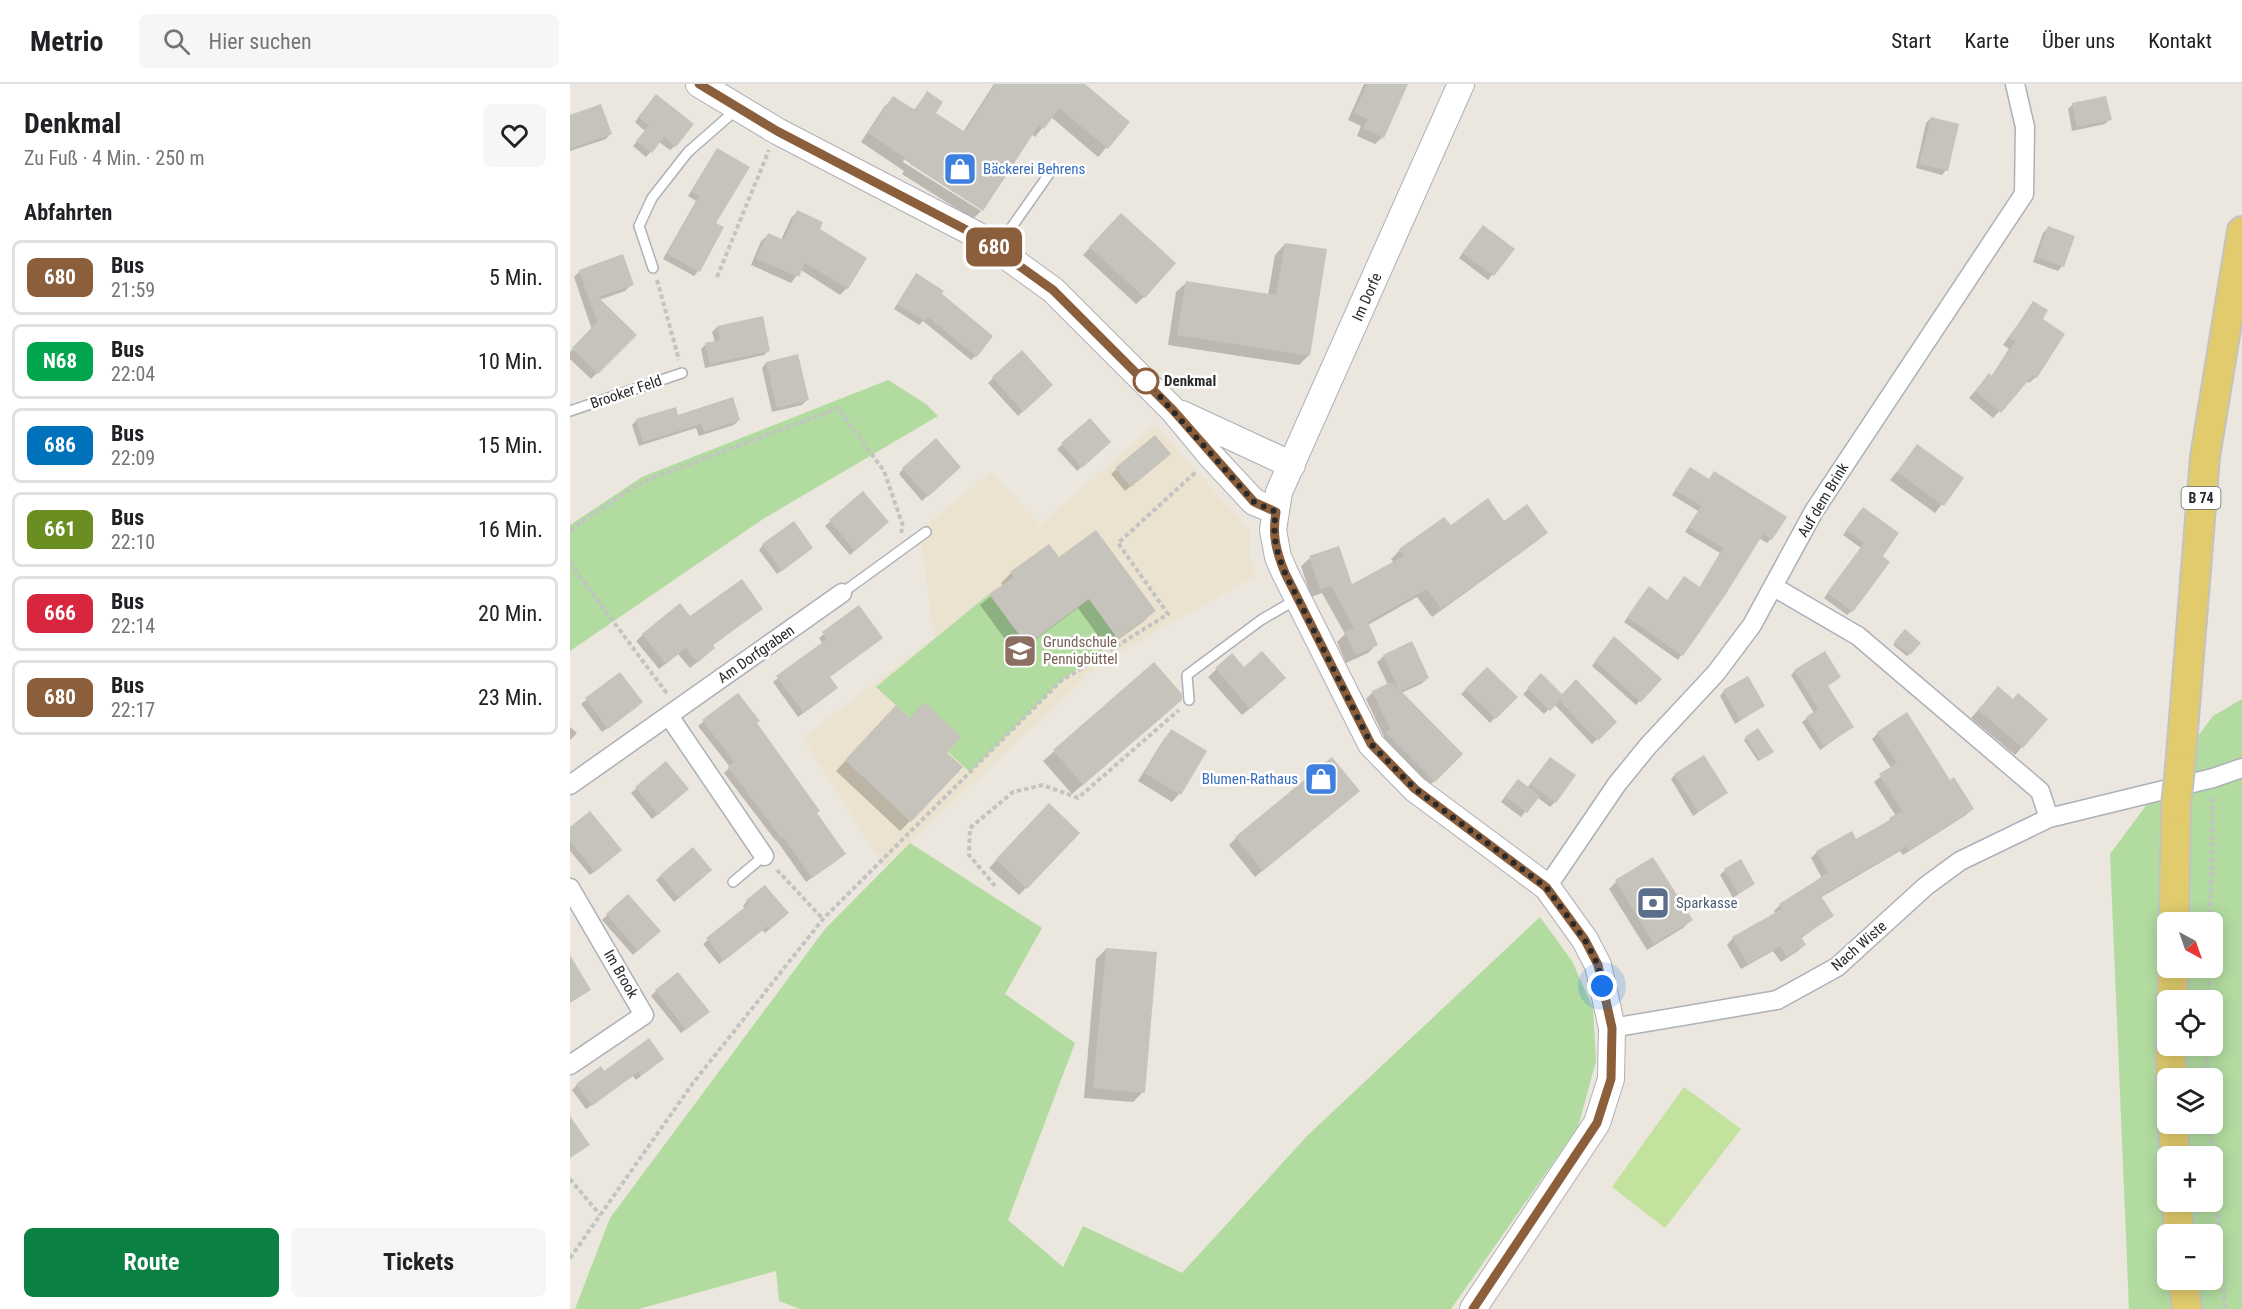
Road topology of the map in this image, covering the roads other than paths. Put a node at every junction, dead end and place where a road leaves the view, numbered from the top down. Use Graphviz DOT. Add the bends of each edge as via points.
graph roads {
  1 [pos="699,84"];
  2 [pos="1461,84"];
  3 [pos="2015,84"];
  4 [pos="738,108"];
  5 [pos="1049,174"];
  6 [pos="2242,231"];
  7 [pos="997,249"];
  8 [pos="653,268"];
  9 [pos="682,373"];
  10 [pos="1173,410"];
  11 [pos="570,411"];
  12 [pos="1292,465"];
  13 [pos="1276,512"];
  14 [pos="926,532"];
  15 [pos="1774,587"];
  16 [pos="842,593"];
  17 [pos="1298,599"];
  18 [pos="1189,700"];
  19 [pos="674,712"];
  20 [pos="2242,768"];
  21 [pos="570,785"];
  22 [pos="2049,818"];
  23 [pos="764,856"];
  24 [pos="733,882"];
  25 [pos="1546,887"];
  26 [pos="570,888"];
  27 [pos="2174,912"];
  28 [pos="1612,1028"];
  29 [pos="570,1065"];
  30 [pos="2184,1290"];
  31 [pos="1473,1309"];
  32 [pos="2187,1309"];
  1 -- 4 [label="street"];
  2 -- 12 [label="street, Im Dorfe"];
  3 -- 15 [label="street, Auf dem Brink" via="2025,127 2024,194 1820,502"];
  4 -- 7 [label="street"];
  4 -- 8 [label="lane" via="688,152 652,198 639,226"];
  5 -- 7 [label="lane"];
  6 -- 27 [label="main road, B 74, bridge" via="2205,457 2176,805"];
  7 -- 10 [label="street" via="1053,290"];
  9 -- 11 [label="lane, Brooker Feld"];
  10 -- 12 [label="street"];
  10 -- 13 [label="street" via="1254,502"];
  12 -- 13 [label="street, Im Dorfe" via="1279,492"];
  13 -- 17 [label="street, Im Dorfe" via="1273,530 1278,557"];
  14 -- 16 [label="lane"];
  15 -- 22 [label="street" via="1858,636 2040,791"];
  15 -- 25 [label="street, Auf dem Brink" via="1752,625 1716,673 1617,784"];
  16 -- 19 [label="street, Am Dorfgraben"];
  17 -- 18 [label="lane" via="1261,620 1187,675"];
  17 -- 25 [label="street, Im Dorfe" via="1371,744 1415,789"];
  19 -- 21 [label="street, Am Dorfgraben"];
  19 -- 23 [label="street"];
  20 -- 22 [label="street, Nach Wiste"];
  22 -- 28 [label="street, Nach Wiste" via="1960,861 1926,886 1838,967 1777,1000"];
  23 -- 24 [label="lane"];
  25 -- 28 [label="street, Im Dorfe" via="1585,940 1598,965"];
  26 -- 29 [label="street, Im Brook" via="644,1015"];
  28 -- 31 [label="street, Im Dorfe" via="1611,1079 1597,1123"];
  30 -- 32 [label="main road"];
}
